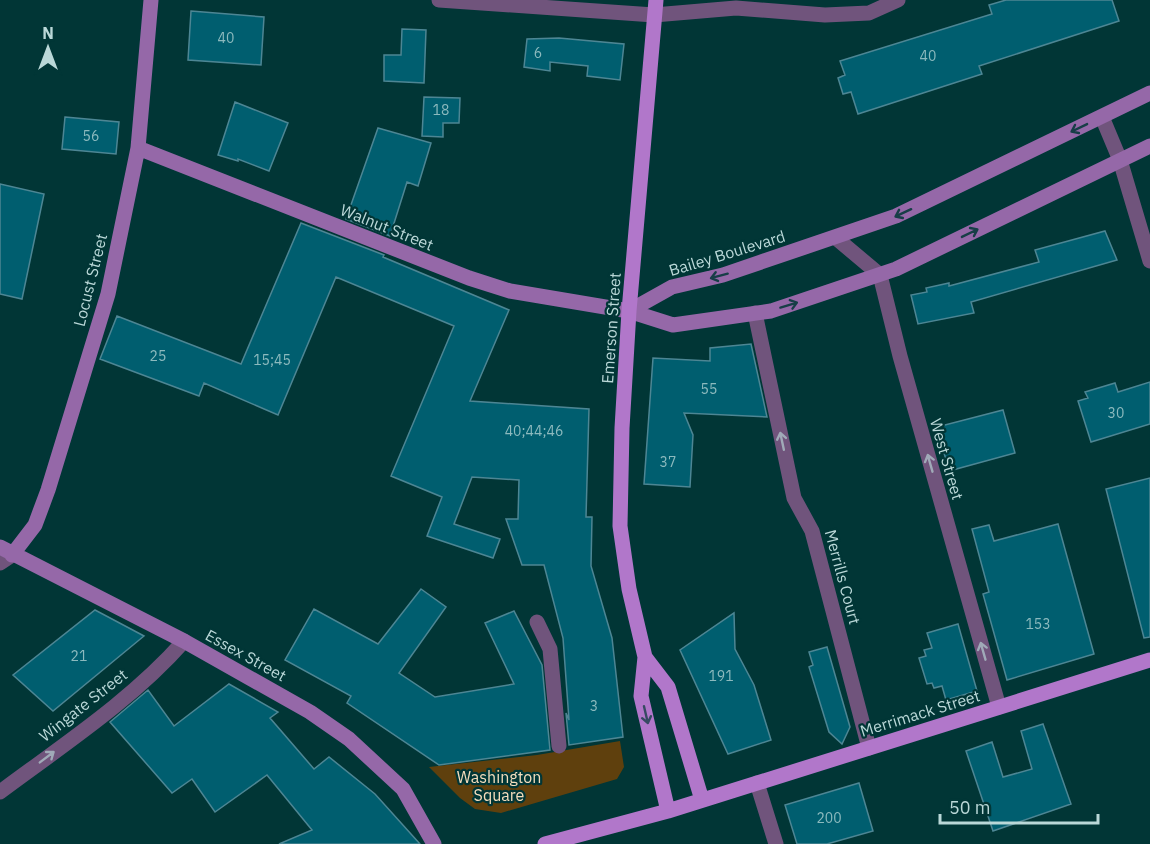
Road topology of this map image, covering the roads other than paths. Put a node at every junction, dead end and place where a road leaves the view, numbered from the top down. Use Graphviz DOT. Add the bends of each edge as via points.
graph roads {
  1 [pos="151,0"];
  2 [pos="439,0"];
  3 [pos="898,0"];
  4 [pos="655,8"];
  5 [pos="1150,93"];
  6 [pos="1102,117"];
  7 [pos="1150,146"];
  8 [pos="138,148"];
  9 [pos="1120,160"];
  10 [pos="836,238"];
  11 [pos="1150,261"];
  12 [pos="880,274"];
  13 [pos="629,311"];
  14 [pos="755,313"];
  15 [pos="4,555"];
  16 [pos="537,622"];
  17 [pos="184,641"];
  18 [pos="645,657"];
  19 [pos="1150,660"];
  20 [pos="999,707"];
  21 [pos="559,746"];
  22 [pos="869,748"];
  23 [pos="757,783"];
  24 [pos="0,792"];
  25 [pos="702,800"];
  26 [pos="668,811"];
  27 [pos="589,838"];
  28 [pos="434,844"];
  29 [pos="545,844"];
  30 [pos="776,844"];
  1 -- 8 [label="main road, Locust Street"];
  2 -- 4 [label="street"];
  3 -- 4 [label="street" via="869,13 825,15 736,8"];
  4 -- 13 [label="main road, Emerson Street"];
  5 -- 6 [label="main road, Bailey Boulevard"];
  6 -- 9 [label="street"];
  6 -- 10 [label="main road, Bailey Boulevard, one-way" via="896,216"];
  7 -- 9 [label="main road"];
  8 -- 13 [label="main road, Walnut Street" via="480,281 551,300"];
  8 -- 15 [label="main road, Locust Street" via="108,294 50,483 35,525"];
  9 -- 11 [label="street"];
  12 -- 9 [label="main road, one-way"];
  10 -- 12 [label="street"];
  10 -- 13 [label="main road, Bailey Boulevard, one-way" via="723,275 672,287"];
  14 -- 12 [label="main road, one-way"];
  20 -- 12 [label="street, West Street, one-way"];
  13 -- 14 [label="main road" via="673,325"];
  13 -- 18 [label="main road, Emerson Street" via="620,526"];
  22 -- 14 [label="street, Merrills Court, one-way" via="812,531 794,498"];
  15 -- 17 [label="main road, Essex Street"];
  16 -- 21 [label="street" via="550,649"];
  24 -- 17 [label="street, Wingate Street, one-way" via="89,726 162,665"];
  17 -- 28 [label="main road, Essex Street" via="310,712 349,739 403,789"];
  18 -- 25 [label="main road, Emerson Street" via="668,687"];
  18 -- 26 [label="main road, Emerson Street, one-way" via="642,696"];
  19 -- 20 [label="main road, Merrimack Street"];
  20 -- 22 [label="main road, Merrimack Street"];
  22 -- 23 [label="main road, Merrimack Street"];
  23 -- 25 [label="main road, Merrimack Street"];
  23 -- 30 [label="street"];
  25 -- 26 [label="main road"];
  26 -- 27 [label="main road"];
  27 -- 29 [label="main road"];
}
